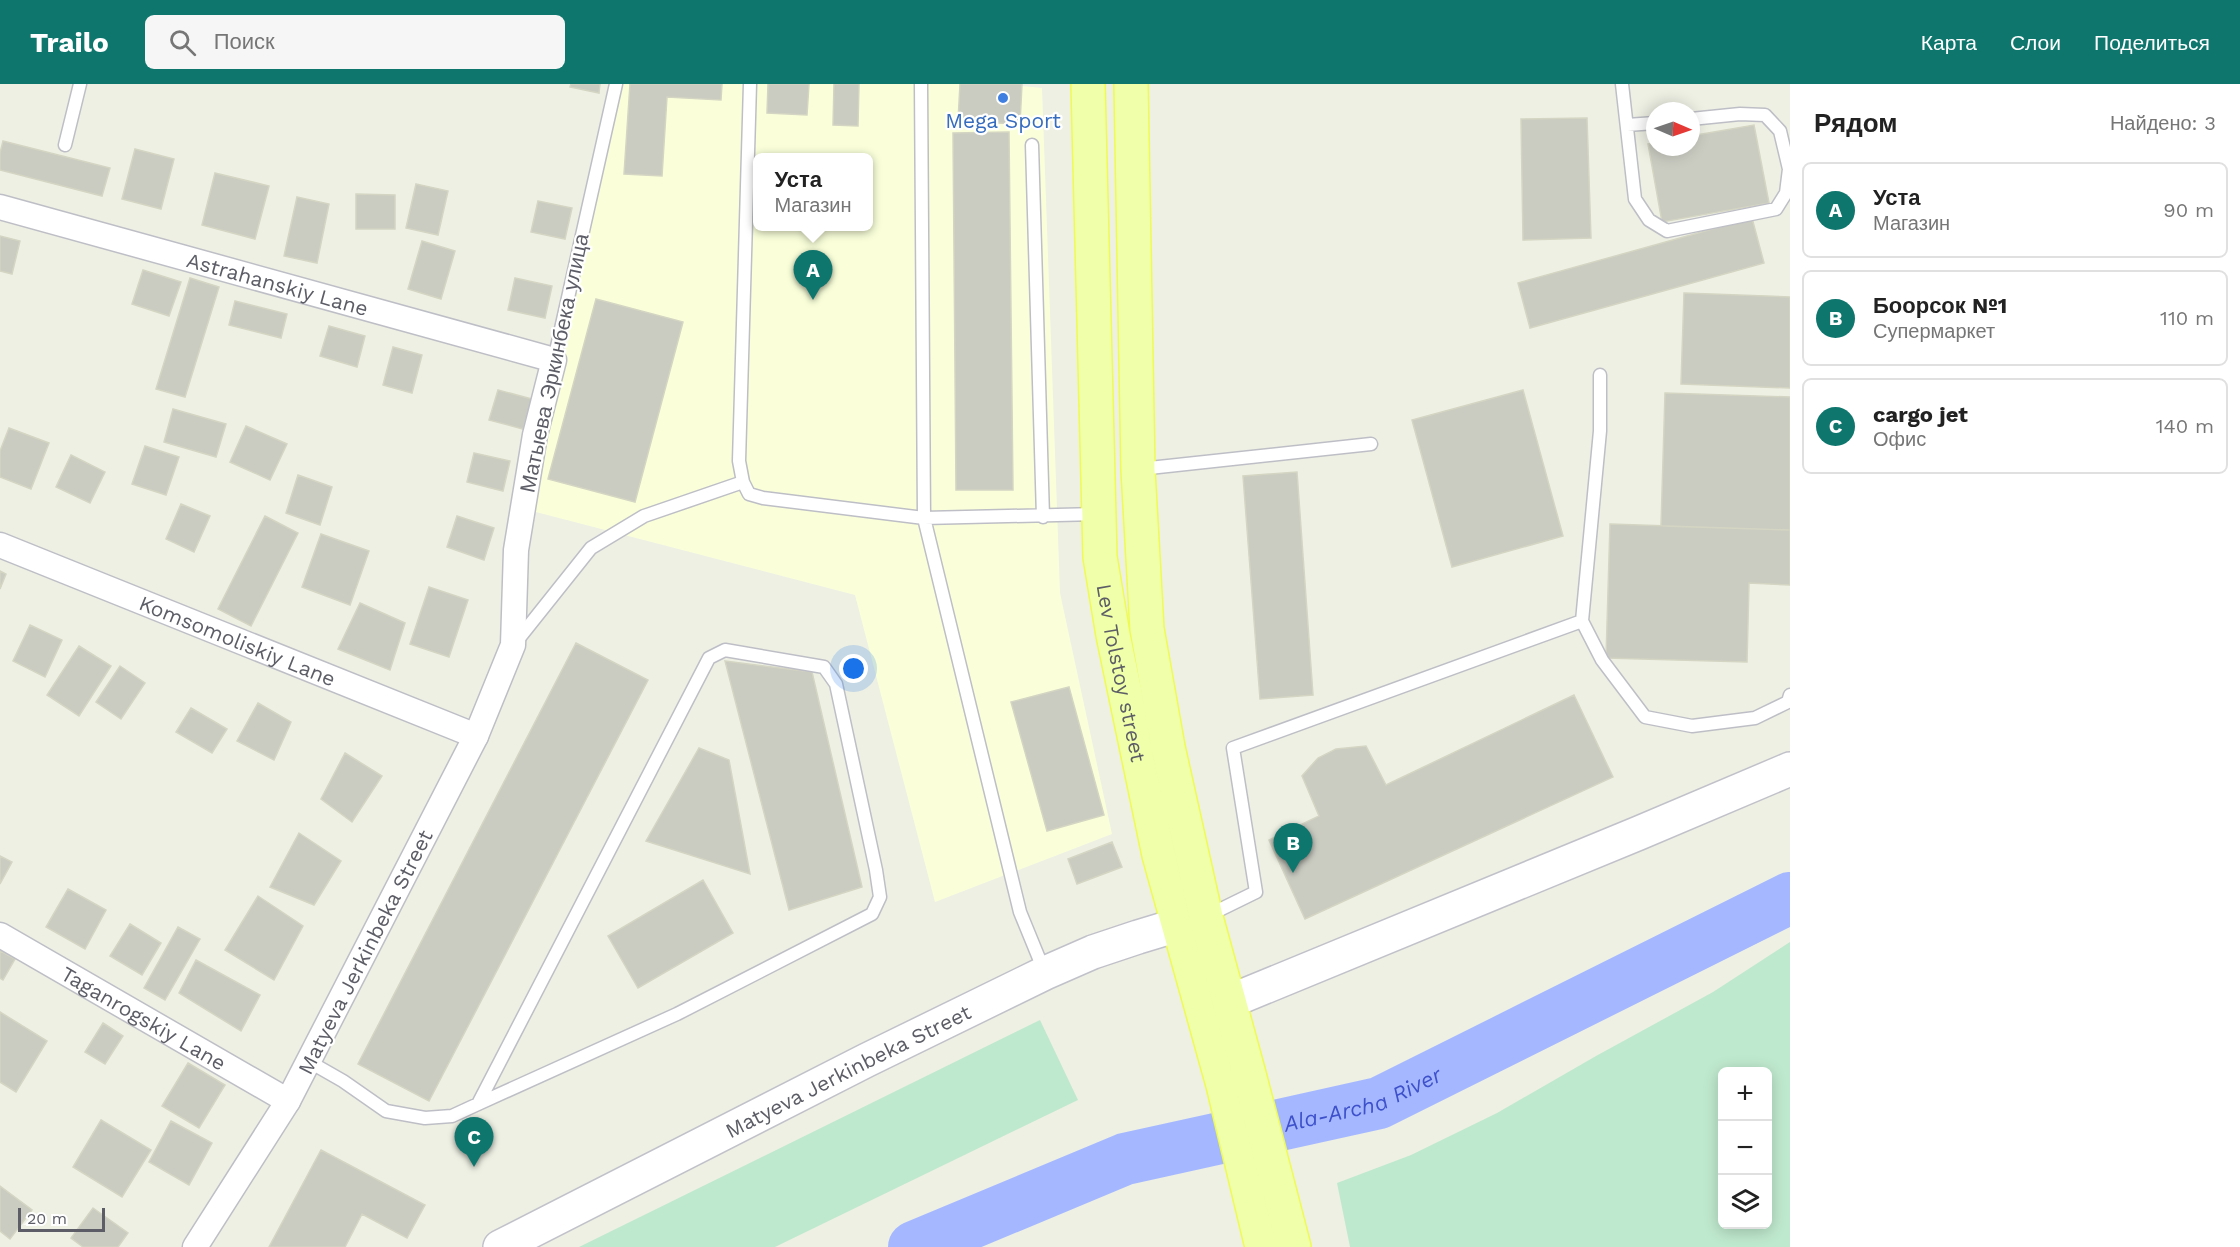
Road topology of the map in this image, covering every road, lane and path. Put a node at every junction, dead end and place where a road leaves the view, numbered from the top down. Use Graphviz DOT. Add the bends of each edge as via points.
graph roads {
  1 [pos="80,84"];
  2 [pos="616,84"];
  3 [pos="750,84"];
  4 [pos="921,84"];
  5 [pos="1088,84"];
  6 [pos="1131,84"];
  7 [pos="1622,84"];
  8 [pos="1700,118"];
  9 [pos="1646,124"];
  10 [pos="1627,125"];
  11 [pos="65,145"];
  12 [pos="1032,145"];
  13 [pos="0,207"];
  14 [pos="554,360"];
  15 [pos="1600,375"];
  16 [pos="1371,444"];
  17 [pos="1138,470"];
  18 [pos="743,482"];
  19 [pos="1098,514"];
  20 [pos="1043,516"];
  21 [pos="924,518"];
  22 [pos="0,544"];
  23 [pos="1582,621"];
  24 [pos="513,645"];
  25 [pos="1790,695"];
  26 [pos="476,736"];
  27 [pos="1790,769"];
  28 [pos="1192,921"];
  29 [pos="0,935"];
  30 [pos="1045,973"];
  31 [pos="1216,1008"];
  32 [pos="308,1061"];
  33 [pos="1236,1079"];
  34 [pos="288,1101"];
  35 [pos="477,1104"];
  36 [pos="1258,1232"];
  37 [pos="195,1247"];
  38 [pos="500,1247"];
  39 [pos="1294,1247"];
  1 -- 11 [label="lane"];
  2 -- 14 [label="lane, Матыева Эркинбека улица"];
  3 -- 18 [label="lane" via="739,461"];
  4 -- 21 [label="lane"];
  5 -- 19 [label="main road, Lev Tolstoy street"];
  6 -- 17 [label="main road, Lev Tolstoy street"];
  7 -- 10 [label="lane"];
  8 -- 10 [label="lane" via="1765,115 1780,131 1789,169 1786,193 1776,209 1667,231 1649,220 1635,200"];
  9 -- 10 [label="lane"];
  12 -- 20 [label="lane"];
  13 -- 14 [label="street, Astrahanskiy Lane"];
  14 -- 24 [label="street, Матыева Эркинбека улица" via="535,435 516,550"];
  15 -- 23 [label="lane" via="1600,431"];
  16 -- 17 [label="lane"];
  17 -- 28 [label="main road, Lev Tolstoy street" via="1147,629"];
  18 -- 21 [label="lane" via="749,494 763,498"];
  18 -- 24 [label="lane" via="644,516 591,548"];
  19 -- 20 [label="lane"];
  19 -- 28 [label="main road, Lev Tolstoy street" via="1113,635 1159,855"];
  20 -- 21 [label="lane"];
  21 -- 30 [label="lane" via="1020,912"];
  22 -- 26 [label="street, Komsomoliskiy Lane"];
  23 -- 25 [label="lane" via="1602,660 1646,717 1692,726 1755,718 1788,702"];
  23 -- 28 [label="lane" via="1233,748 1256,892"];
  24 -- 26 [label="street, Matyeva Jerkinbeka Street"];
  26 -- 32 [label="street, Matyeva Jerkinbeka Street"];
  27 -- 31 [label="main road"];
  28 -- 30 [label="main road, Matyeva Jerkinbeka Street" via="1093,952"];
  28 -- 31 [label="main road, Lev Tolstoy street"];
  29 -- 34 [label="street, Taganrogskiy Lane"];
  30 -- 38 [label="main road, Matyeva Jerkinbeka Street"];
  31 -- 33 [label="main road, Lev Tolstoy street"];
  32 -- 34 [label="street, Matyeva Jerkinbeka Street"];
  32 -- 35 [label="lane" via="386,1111 425,1118 452,1116"];
  33 -- 36 [label="main road, Lev Tolstoy street"];
  33 -- 39 [label="main road, Lev Tolstoy street" via="1277,1186"];
  34 -- 37 [label="street, Matyeva Jerkinbeka Street"];
  35 -- 35 [label="lane" via="677,1014 872,914 880,897 876,870 836,684 824,667 725,650 709,658"];
}
